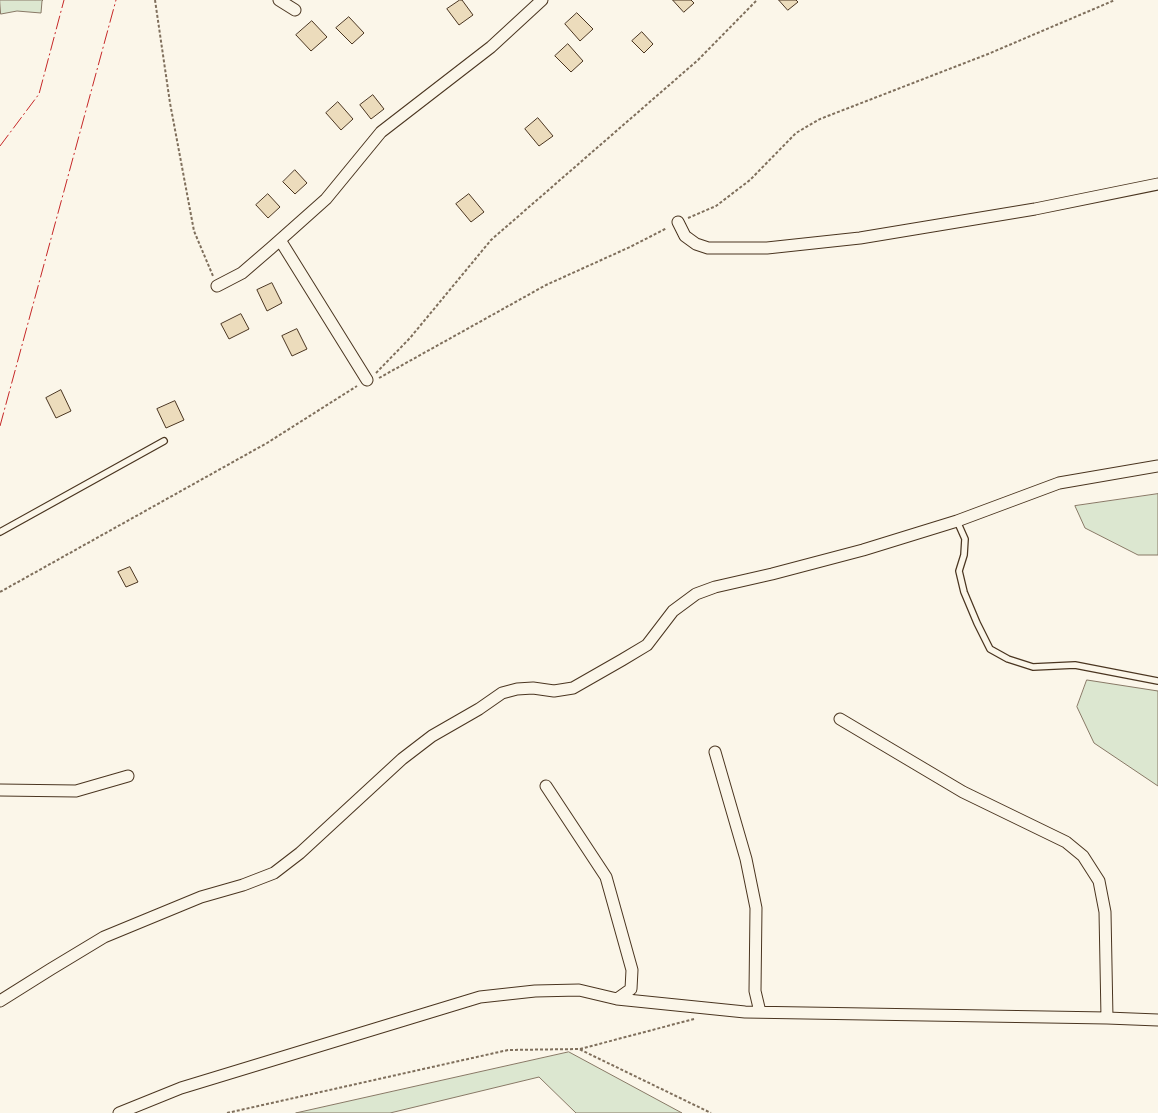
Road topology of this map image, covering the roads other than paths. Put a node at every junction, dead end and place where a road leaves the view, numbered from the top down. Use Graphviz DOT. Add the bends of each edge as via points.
graph roads {
  1 [pos="279,0"];
  2 [pos="542,0"];
  3 [pos="294,10"];
  4 [pos="1158,184"];
  5 [pos="678,222"];
  6 [pos="280,240"];
  7 [pos="217,286"];
  8 [pos="369,381"];
  9 [pos="164,441"];
  10 [pos="1158,466"];
  11 [pos="957,521"];
  12 [pos="0,532"];
  13 [pos="1158,681"];
  14 [pos="840,719"];
  15 [pos="715,752"];
  16 [pos="128,776"];
  17 [pos="546,786"];
  18 [pos="0,790"];
  19 [pos="618,999"];
  20 [pos="0,1001"];
  21 [pos="760,1012"];
  22 [pos="1107,1018"];
  23 [pos="1158,1020"];
  24 [pos="119,1113"];
  1 -- 3 [label="street"];
  2 -- 6 [label="street" via="491,47 381,132 326,199"];
  4 -- 5 [label="street" via="860,238 767,248 708,248 696,244 685,236"];
  6 -- 7 [label="street" via="242,273"];
  6 -- 8 [label="street"];
  9 -- 12 [label="lane"];
  10 -- 11 [label="street" via="1059,483"];
  11 -- 13 [label="lane" via="965,539 959,571 964,592 990,649 1008,659 1033,667 1075,664"];
  11 -- 20 [label="street" via="863,550 696,594 674,611 647,645 573,688 554,691 528,688 502,693 432,736 402,759 300,853 274,873 201,897 104,937"];
  14 -- 22 [label="street" via="963,792 1066,842 1083,856 1099,881 1105,912"];
  15 -- 21 [label="street" via="746,859 756,908 755,991"];
  16 -- 18 [label="street" via="76,791"];
  17 -- 19 [label="street" via="606,877 632,970 631,989"];
  19 -- 21 [label="street"];
  19 -- 24 [label="street" via="579,990 535,991 480,997 181,1088"];
  21 -- 22 [label="street"];
  22 -- 23 [label="street"];
}
